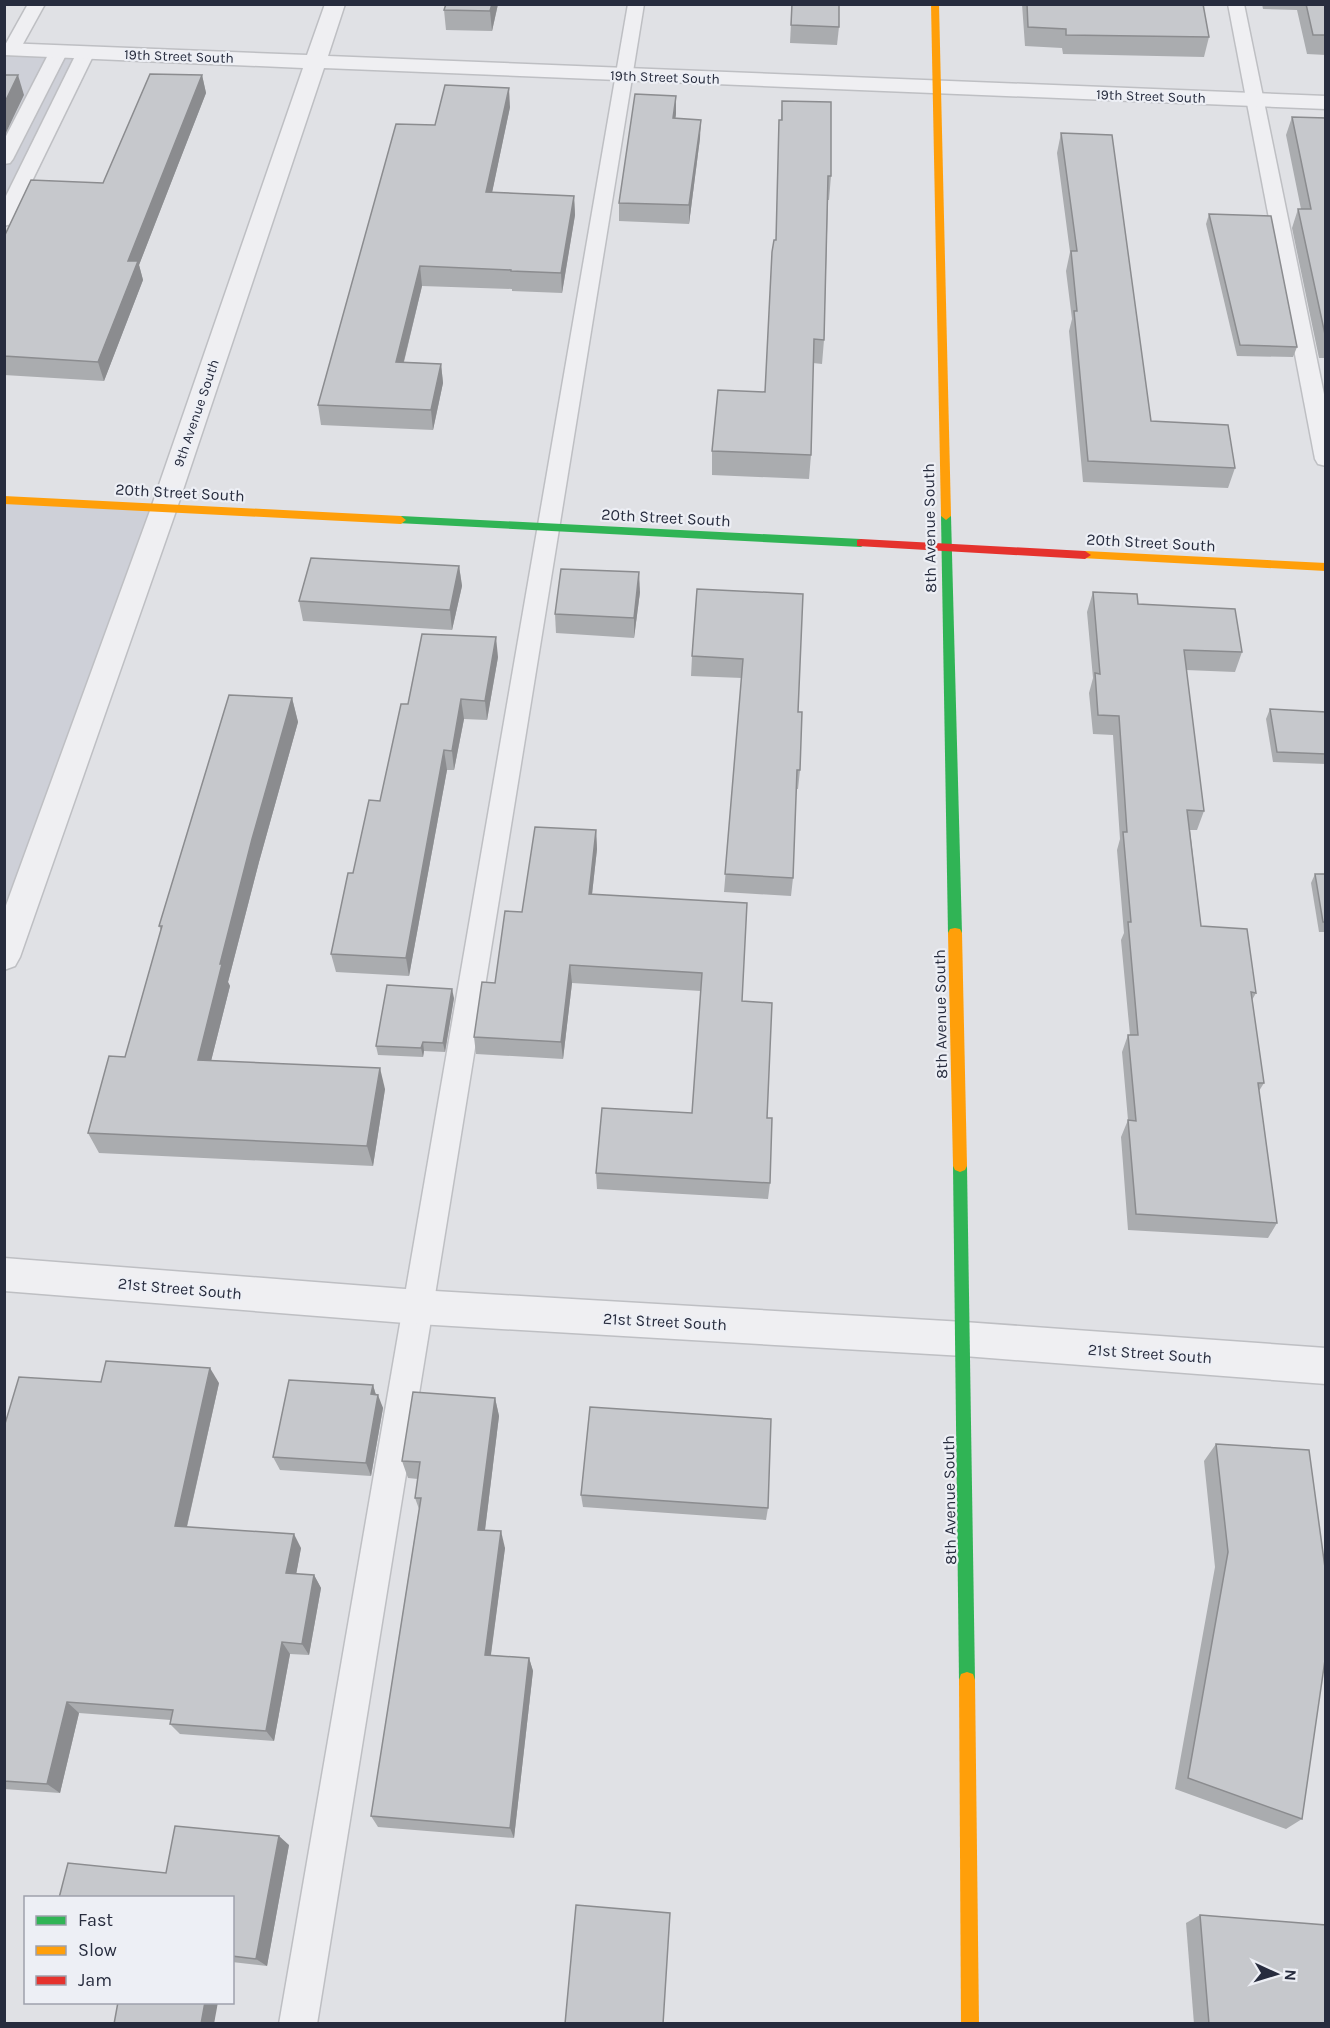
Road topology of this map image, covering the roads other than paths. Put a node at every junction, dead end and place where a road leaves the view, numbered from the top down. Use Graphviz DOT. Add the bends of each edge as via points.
graph roads {
  1 [pos="37,4"];
  2 [pos="335,4"];
  3 [pos="636,4"];
  4 [pos="935,4"];
  5 [pos="1236,4"];
  6 [pos="8,49"];
  7 [pos="59,51"];
  8 [pos="86,52"];
  9 [pos="314,61"];
  10 [pos="624,75"];
  11 [pos="937,87"];
  12 [pos="1256,100"];
  13 [pos="1326,103"];
  14 [pos="4,159"];
  15 [pos="4,220"];
  16 [pos="1326,459"];
  17 [pos="4,500"];
  18 [pos="164,508"];
  19 [pos="548,528"];
  20 [pos="946,548"];
  21 [pos="1326,567"];
  22 [pos="4,957"];
  23 [pos="4,1274"];
  24 [pos="418,1307"];
  25 [pos="964,1340"];
  26 [pos="1326,1366"];
  27 [pos="298,2024"];
  28 [pos="970,2024"];
  1 -- 6 [label="lane"];
  2 -- 9 [label="street, 9th Avenue South"];
  3 -- 10 [label="lane"];
  4 -- 11 [label="street, 8th Avenue South"];
  5 -- 12 [label="lane"];
  6 -- 7 [label="street, 19th Street South"];
  7 -- 8 [label="street, 19th Street South"];
  7 -- 14 [label="lane"];
  8 -- 9 [label="street, 19th Street South"];
  8 -- 15 [label="lane"];
  9 -- 10 [label="street, 19th Street South"];
  9 -- 18 [label="street, 9th Avenue South"];
  10 -- 11 [label="street, 19th Street South"];
  10 -- 19 [label="lane"];
  11 -- 12 [label="street, 19th Street South"];
  11 -- 20 [label="street, 8th Avenue South"];
  12 -- 13 [label="street, 19th Street South"];
  12 -- 16 [label="lane"];
  17 -- 18 [label="street, 20th Street South"];
  18 -- 19 [label="street, 20th Street South"];
  18 -- 22 [label="street, 9th Avenue South"];
  19 -- 20 [label="street, 20th Street South"];
  19 -- 24 [label="lane"];
  20 -- 21 [label="street, 20th Street South"];
  20 -- 25 [label="street, 8th Avenue South"];
  23 -- 24 [label="street, 21st Street South"];
  24 -- 25 [label="street, 21st Street South"];
  24 -- 27 [label="lane"];
  25 -- 26 [label="street, 21st Street South"];
  25 -- 28 [label="street, 8th Avenue South"];
}
